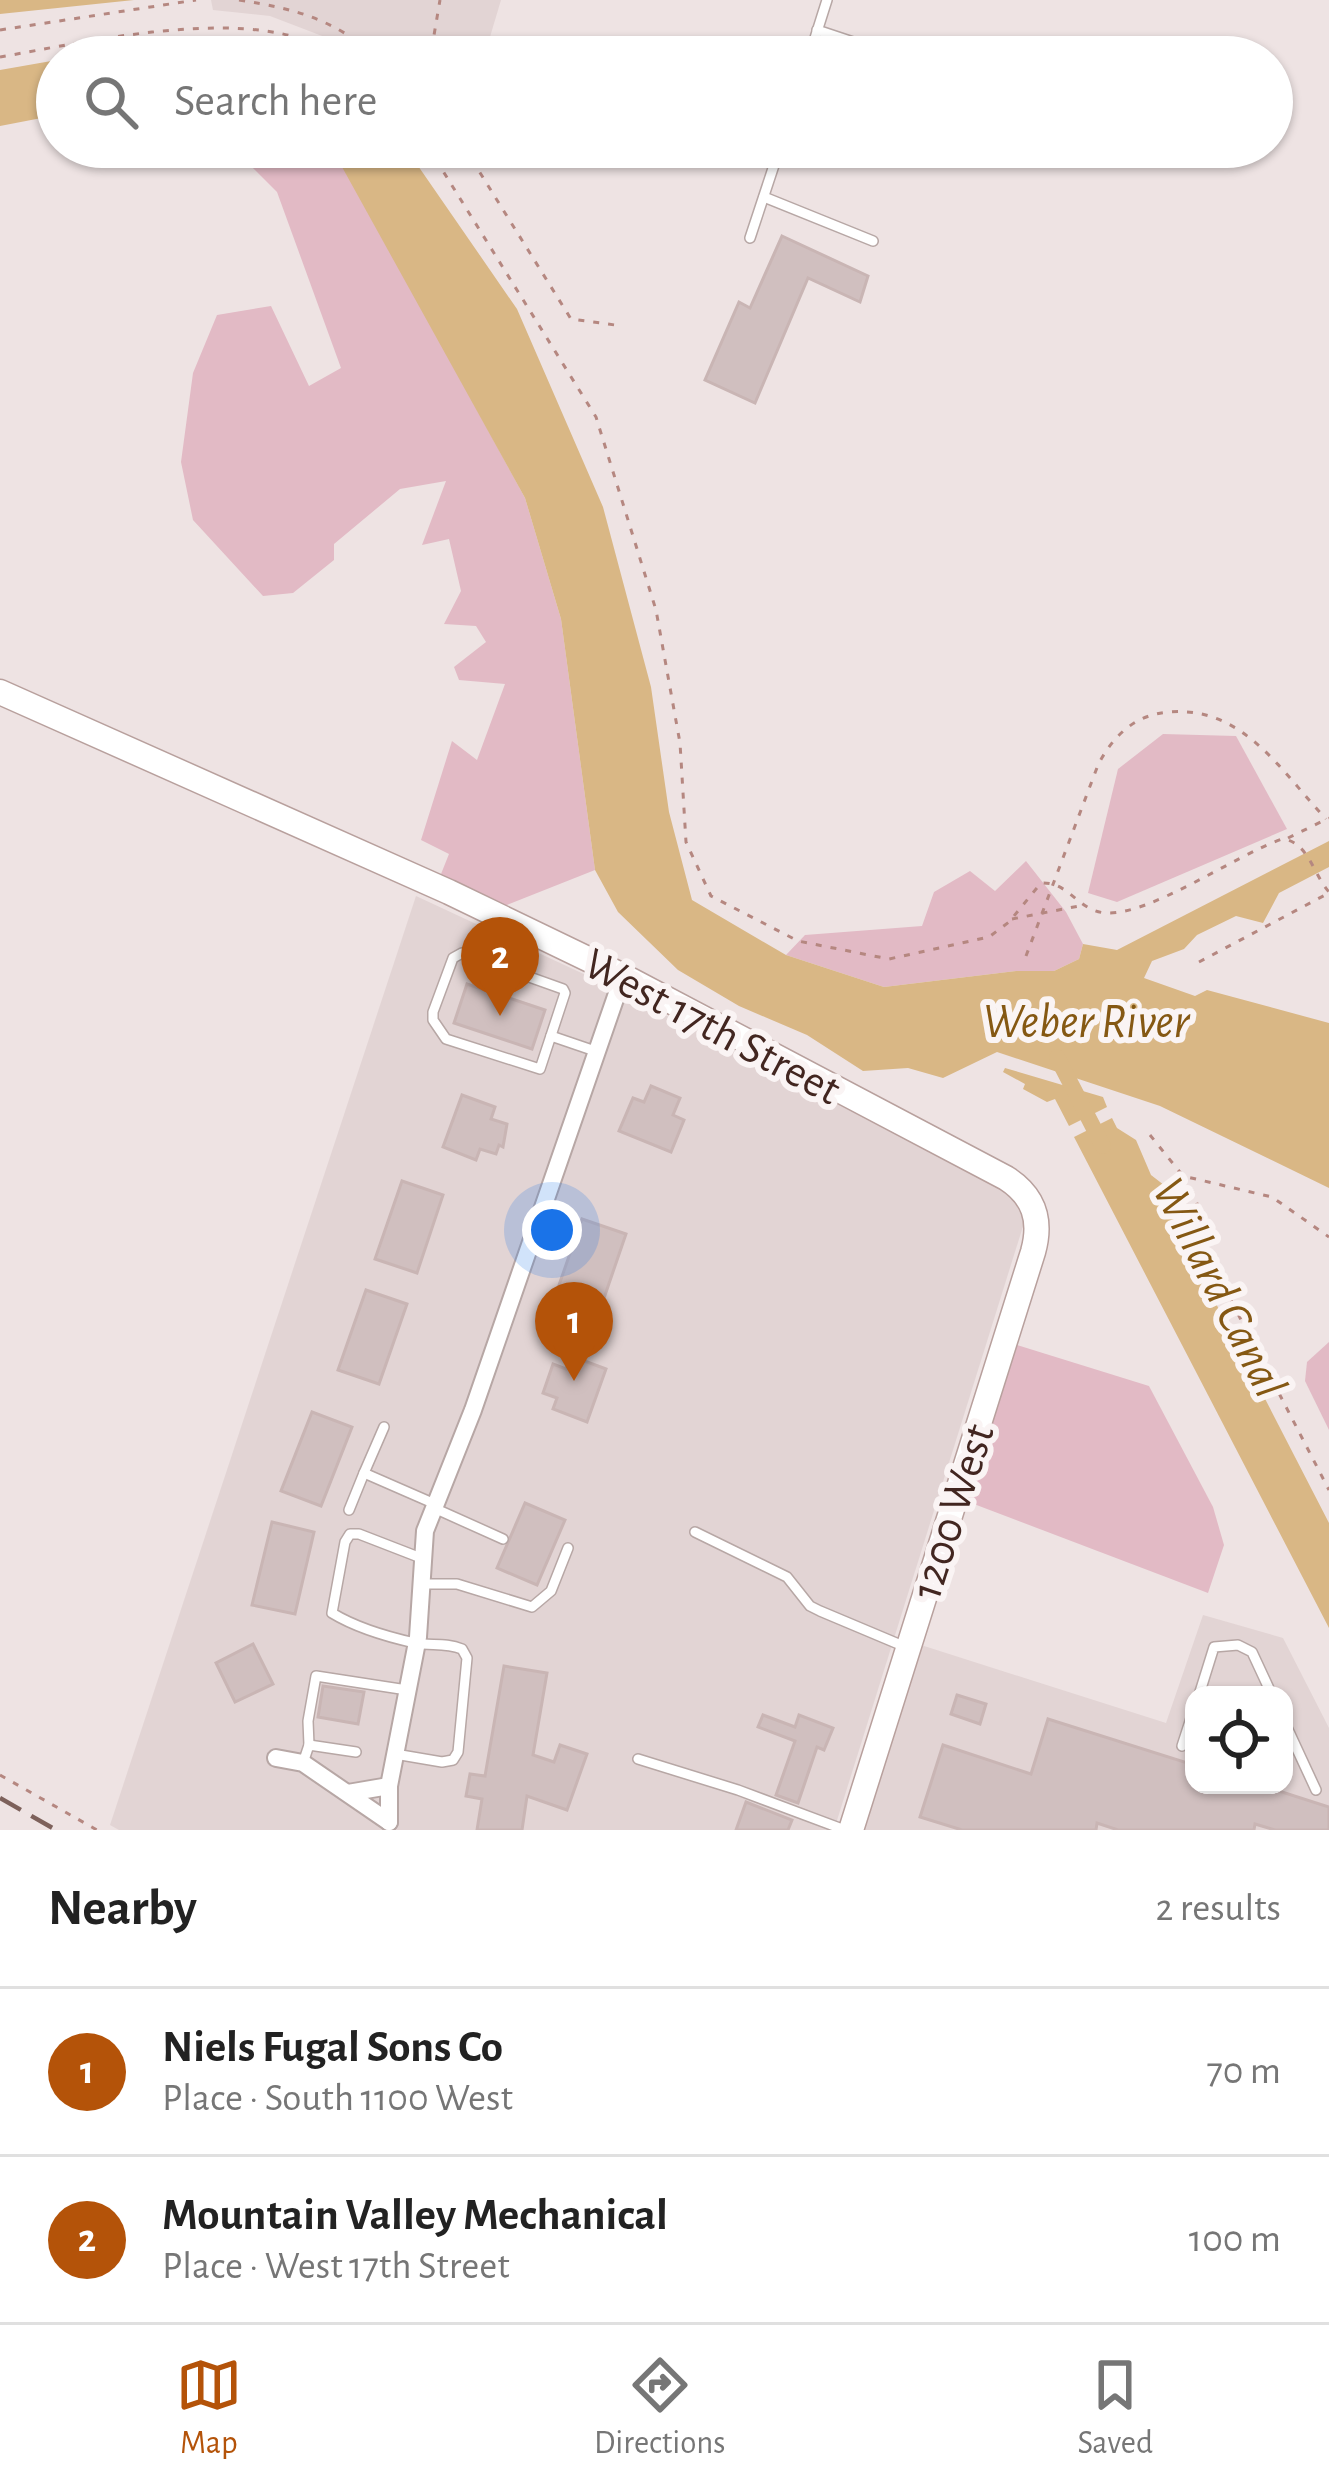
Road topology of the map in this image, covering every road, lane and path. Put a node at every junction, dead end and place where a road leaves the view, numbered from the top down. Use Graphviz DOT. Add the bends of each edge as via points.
graph roads {
  1 [pos="196,0"];
  2 [pos="239,0"];
  3 [pos="440,0"];
  4 [pos="827,0"];
  5 [pos="0,30"];
  6 [pos="818,30"];
  7 [pos="126,36"];
  8 [pos="295,36"];
  9 [pos="352,36"];
  10 [pos="434,36"];
  11 [pos="816,36"];
  12 [pos="836,36"];
  13 [pos="36,51"];
  14 [pos="0,57"];
  15 [pos="441,168"];
  16 [pos="477,168"];
  17 [pos="773,168"];
  18 [pos="764,197"];
  19 [pos="750,238"];
  20 [pos="873,241"];
  21 [pos="615,325"];
  22 [pos="0,692"];
  23 [pos="1327,819"];
  24 [pos="1288,838"];
  25 [pos="1054,883"];
  26 [pos="1329,893"];
  27 [pos="1081,906"];
  28 [pos="1042,913"];
  29 [pos="1011,920"];
  30 [pos="1027,956"];
  31 [pos="1199,962"];
  32 [pos="623,976"];
  33 [pos="551,1036"];
  34 [pos="596,1052"];
  35 [pos="1150,1135"];
  36 [pos="1183,1177"];
  37 [pos="1025,1192"];
  38 [pos="1329,1237"];
  39 [pos="384,1427"];
  40 [pos="364,1473"];
  41 [pos="1329,1490"];
  42 [pos="434,1506"];
  43 [pos="350,1510"];
  44 [pos="695,1532"];
  45 [pos="502,1539"];
  46 [pos="568,1548"];
  47 [pos="421,1558"];
  48 [pos="420,1585"];
  49 [pos="416,1643"];
  50 [pos="908,1648"];
  51 [pos="1201,1686"];
  52 [pos="1268,1686"];
  53 [pos="407,1690"];
  54 [pos="1185,1737"];
  55 [pos="1293,1740"];
  56 [pos="309,1745"];
  57 [pos="1182,1746"];
  58 [pos="356,1752"];
  59 [pos="395,1754"];
  60 [pos="276,1758"];
  61 [pos="638,1759"];
  62 [pos="303,1763"];
  63 [pos="0,1775"];
  64 [pos="389,1786"];
  65 [pos="1316,1790"];
  66 [pos="348,1793"];
  67 [pos="97,1830"];
  68 [pos="848,1830"];
  1 -- 5 [label="path"];
  2 -- 9 [label="path" via="294,8"];
  3 -- 10 [label="path"];
  4 -- 6 [label="lane"];
  6 -- 11 [label="lane"];
  6 -- 12 [label="lane"];
  7 -- 8 [label="path" via="263,25"];
  13 -- 14 [label="path"];
  15 -- 29 [label="path" via="596,417 656,610 680,743 686,842 711,896 798,941 878,958 982,939"];
  16 -- 21 [label="path" via="571,320"];
  17 -- 18 [label="lane"];
  18 -- 19 [label="lane"];
  18 -- 20 [label="lane"];
  22 -- 32 [label="street, West 17th Street"];
  23 -- 24 [label="path"];
  23 -- 25 [label="path" via="1220,716 1162,712 1108,746"];
  24 -- 26 [label="path"];
  24 -- 27 [label="path" via="1132,909"];
  25 -- 27 [label="path"];
  25 -- 28 [label="path"];
  25 -- 29 [label="path" via="1033,889"];
  26 -- 31 [label="path"];
  27 -- 28 [label="path"];
  28 -- 29 [label="path"];
  28 -- 30 [label="path"];
  32 -- 34 [label="street"];
  32 -- 37 [label="street, West 17th Street"];
  33 -- 33 [label="lane" via="540,1070 446,1039 433,1012 453,958 462,953 562,989"];
  33 -- 34 [label="lane"];
  34 -- 42 [label="street"];
  35 -- 36 [label="path"];
  36 -- 38 [label="path" via="1272,1198"];
  36 -- 41 [label="path" via="1199,1200 1207,1254"];
  37 -- 50 [label="street, 1200 West" via="1037,1217 1033,1252"];
  39 -- 40 [label="lane"];
  40 -- 42 [label="lane"];
  40 -- 43 [label="lane"];
  42 -- 45 [label="lane"];
  42 -- 47 [label="street"];
  44 -- 50 [label="lane" via="787,1577 810,1606"];
  46 -- 48 [label="lane" via="551,1591 532,1606 457,1584"];
  47 -- 48 [label="street"];
  47 -- 49 [label="lane" via="350,1534 332,1613"];
  48 -- 49 [label="street"];
  49 -- 53 [label="street"];
  49 -- 59 [label="lane" via="445,1642 467,1658 458,1752 442,1762"];
  50 -- 68 [label="street, 1200 West"];
  51 -- 52 [label="lane" via="1214,1647 1238,1645 1252,1652"];
  53 -- 56 [label="lane" via="316,1676"];
  53 -- 59 [label="street"];
  54 -- 57 [label="lane"];
  55 -- 65 [label="lane"];
  56 -- 58 [label="lane"];
  56 -- 62 [label="lane"];
  59 -- 64 [label="street"];
  60 -- 62 [label="street"];
  61 -- 68 [label="lane"];
  62 -- 66 [label="street"];
  63 -- 67 [label="path"];
  64 -- 66 [label="street"];
  64 -- 66 [label="street" via="389,1822"];
}
